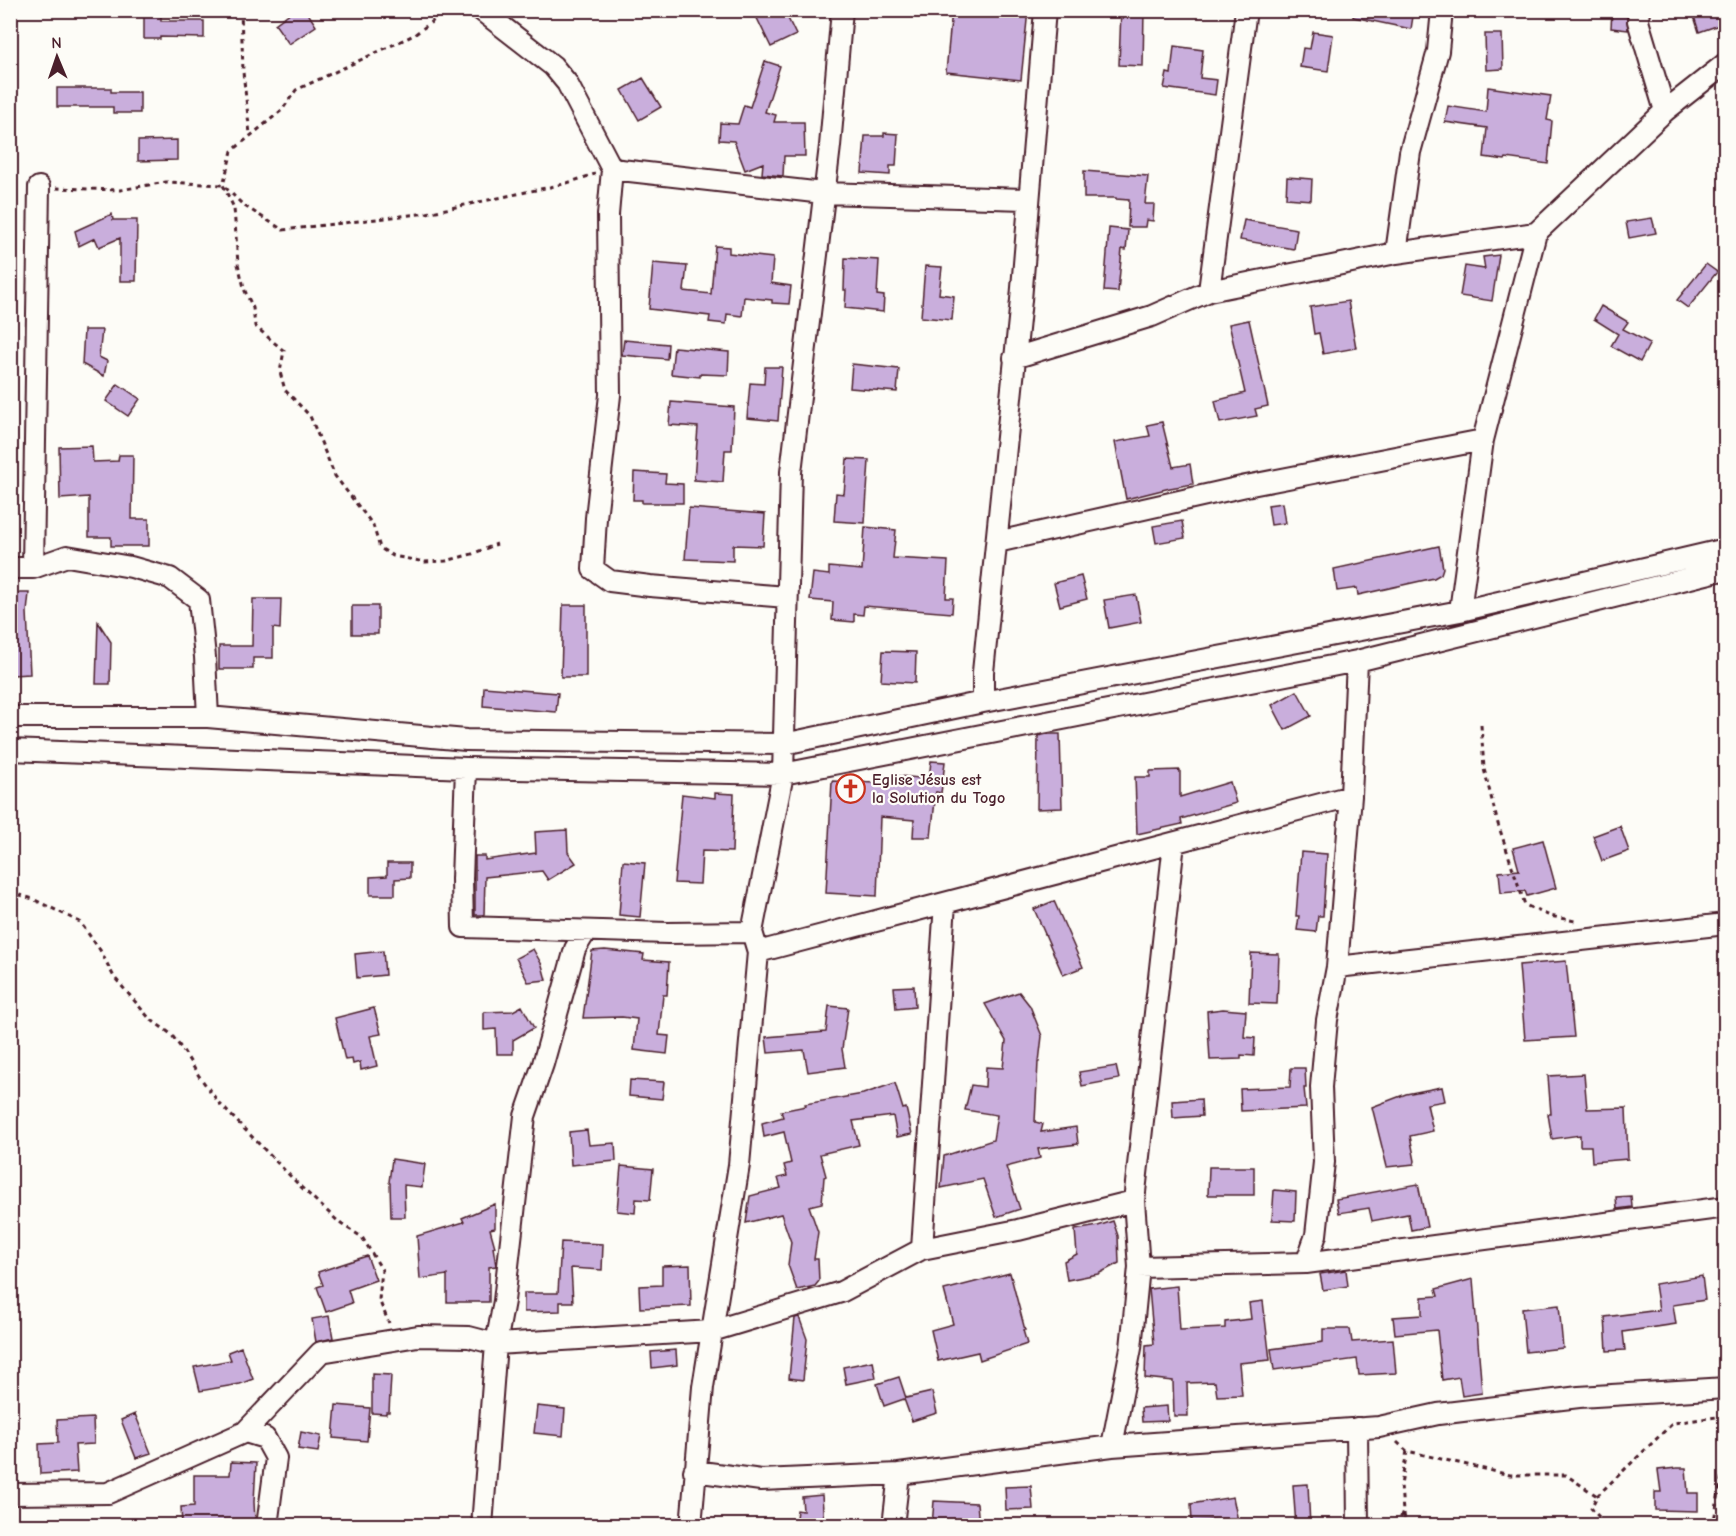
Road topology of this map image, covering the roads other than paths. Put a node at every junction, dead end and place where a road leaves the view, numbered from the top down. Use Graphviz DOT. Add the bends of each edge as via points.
graph roads {
  1 [pos="481,10"];
  2 [pos="842,10"];
  3 [pos="1045,10"];
  4 [pos="1246,10"];
  5 [pos="1442,10"];
  6 [pos="1639,10"];
  7 [pos="1725,63"];
  8 [pos="1665,111"];
  9 [pos="612,169"];
  10 [pos="39,187"];
  11 [pos="823,193"];
  12 [pos="1029,198"];
  13 [pos="1536,233"];
  14 [pos="1396,253"];
  15 [pos="1209,291"];
  16 [pos="1014,358"];
  17 [pos="1483,440"];
  18 [pos="997,542"];
  19 [pos="1725,549"];
  20 [pos="10,568"];
  21 [pos="33,568"];
  22 [pos="1725,569"];
  23 [pos="787,597"];
  24 [pos="1460,611"];
  25 [pos="1357,661"];
  26 [pos="983,702"];
  27 [pos="10,717"];
  28 [pos="208,717"];
  29 [pos="784,744"];
  30 [pos="10,750"];
  31 [pos="466,768"];
  32 [pos="783,774"];
  33 [pos="1351,796"];
  34 [pos="1174,843"];
  35 [pos="945,903"];
  36 [pos="1725,924"];
  37 [pos="586,931"];
  38 [pos="752,932"];
  39 [pos="758,952"];
  40 [pos="1337,967"];
  41 [pos="1134,1201"];
  42 [pos="1725,1207"];
  43 [pos="922,1249"];
  44 [pos="1306,1263"];
  45 [pos="1139,1267"];
  46 [pos="712,1331"];
  47 [pos="496,1344"];
  48 [pos="1725,1388"];
  49 [pos="1357,1428"];
  50 [pos="245,1432"];
  51 [pos="1112,1446"];
  52 [pos="694,1471"];
  53 [pos="899,1474"];
  54 [pos="10,1494"];
  55 [pos="267,1526"];
  56 [pos="482,1526"];
  57 [pos="691,1526"];
  58 [pos="893,1526"];
  59 [pos="1358,1526"];
  1 -- 9 [label="street" via="553,66 567,83"];
  2 -- 11 [label="street"];
  3 -- 12 [label="street"];
  4 -- 15 [label="street"];
  5 -- 14 [label="street" via="1437,51 1410,152"];
  6 -- 8 [label="street" via="1638,21"];
  7 -- 8 [label="street"];
  8 -- 13 [label="street"];
  9 -- 11 [label="street"];
  9 -- 23 [label="street" via="608,215 610,395 593,569 610,581"];
  10 -- 21 [label="street"];
  11 -- 12 [label="street"];
  11 -- 23 [label="street" via="791,472"];
  12 -- 16 [label="street"];
  13 -- 14 [label="street"];
  13 -- 17 [label="street"];
  14 -- 15 [label="street"];
  15 -- 16 [label="street" via="1152,316"];
  16 -- 18 [label="street"];
  17 -- 18 [label="street" via="1246,486"];
  17 -- 24 [label="street"];
  18 -- 26 [label="street"];
  19 -- 24 [label="street"];
  20 -- 21 [label="street"];
  21 -- 28 [label="street" via="67,556 131,567 170,578 198,600"];
  22 -- 25 [label="street"];
  23 -- 29 [label="street"];
  24 -- 26 [label="street"];
  25 -- 32 [label="street"];
  25 -- 33 [label="street"];
  26 -- 29 [label="street"];
  27 -- 28 [label="street"];
  28 -- 29 [label="street" via="466,740"];
  29 -- 32 [label="street"];
  30 -- 31 [label="street"];
  31 -- 32 [label="street"];
  31 -- 37 [label="street" via="463,927"];
  32 -- 38 [label="street"];
  33 -- 34 [label="street"];
  33 -- 40 [label="street"];
  34 -- 35 [label="street"];
  34 -- 41 [label="street"];
  35 -- 39 [label="street"];
  35 -- 43 [label="street"];
  36 -- 40 [label="street"];
  37 -- 38 [label="street"];
  37 -- 47 [label="street" via="575,949 525,1116"];
  38 -- 39 [label="street"];
  39 -- 46 [label="street" via="740,1165"];
  40 -- 44 [label="street" via="1321,1087 1324,1162 1316,1235"];
  41 -- 43 [label="street"];
  41 -- 45 [label="street"];
  42 -- 44 [label="street"];
  43 -- 46 [label="street" via="841,1292"];
  44 -- 45 [label="street"];
  45 -- 51 [label="street" via="1131,1348"];
  46 -- 47 [label="street"];
  46 -- 52 [label="street"];
  47 -- 50 [label="street" via="469,1337 418,1336 321,1352"];
  47 -- 56 [label="street"];
  48 -- 49 [label="street" via="1580,1397"];
  49 -- 51 [label="street"];
  49 -- 59 [label="street"];
  50 -- 54 [label="street" via="108,1493"];
  50 -- 55 [label="street" via="265,1438 276,1458"];
  51 -- 53 [label="street"];
  52 -- 53 [label="street" via="762,1480"];
  52 -- 57 [label="street"];
  53 -- 58 [label="street"];
}
